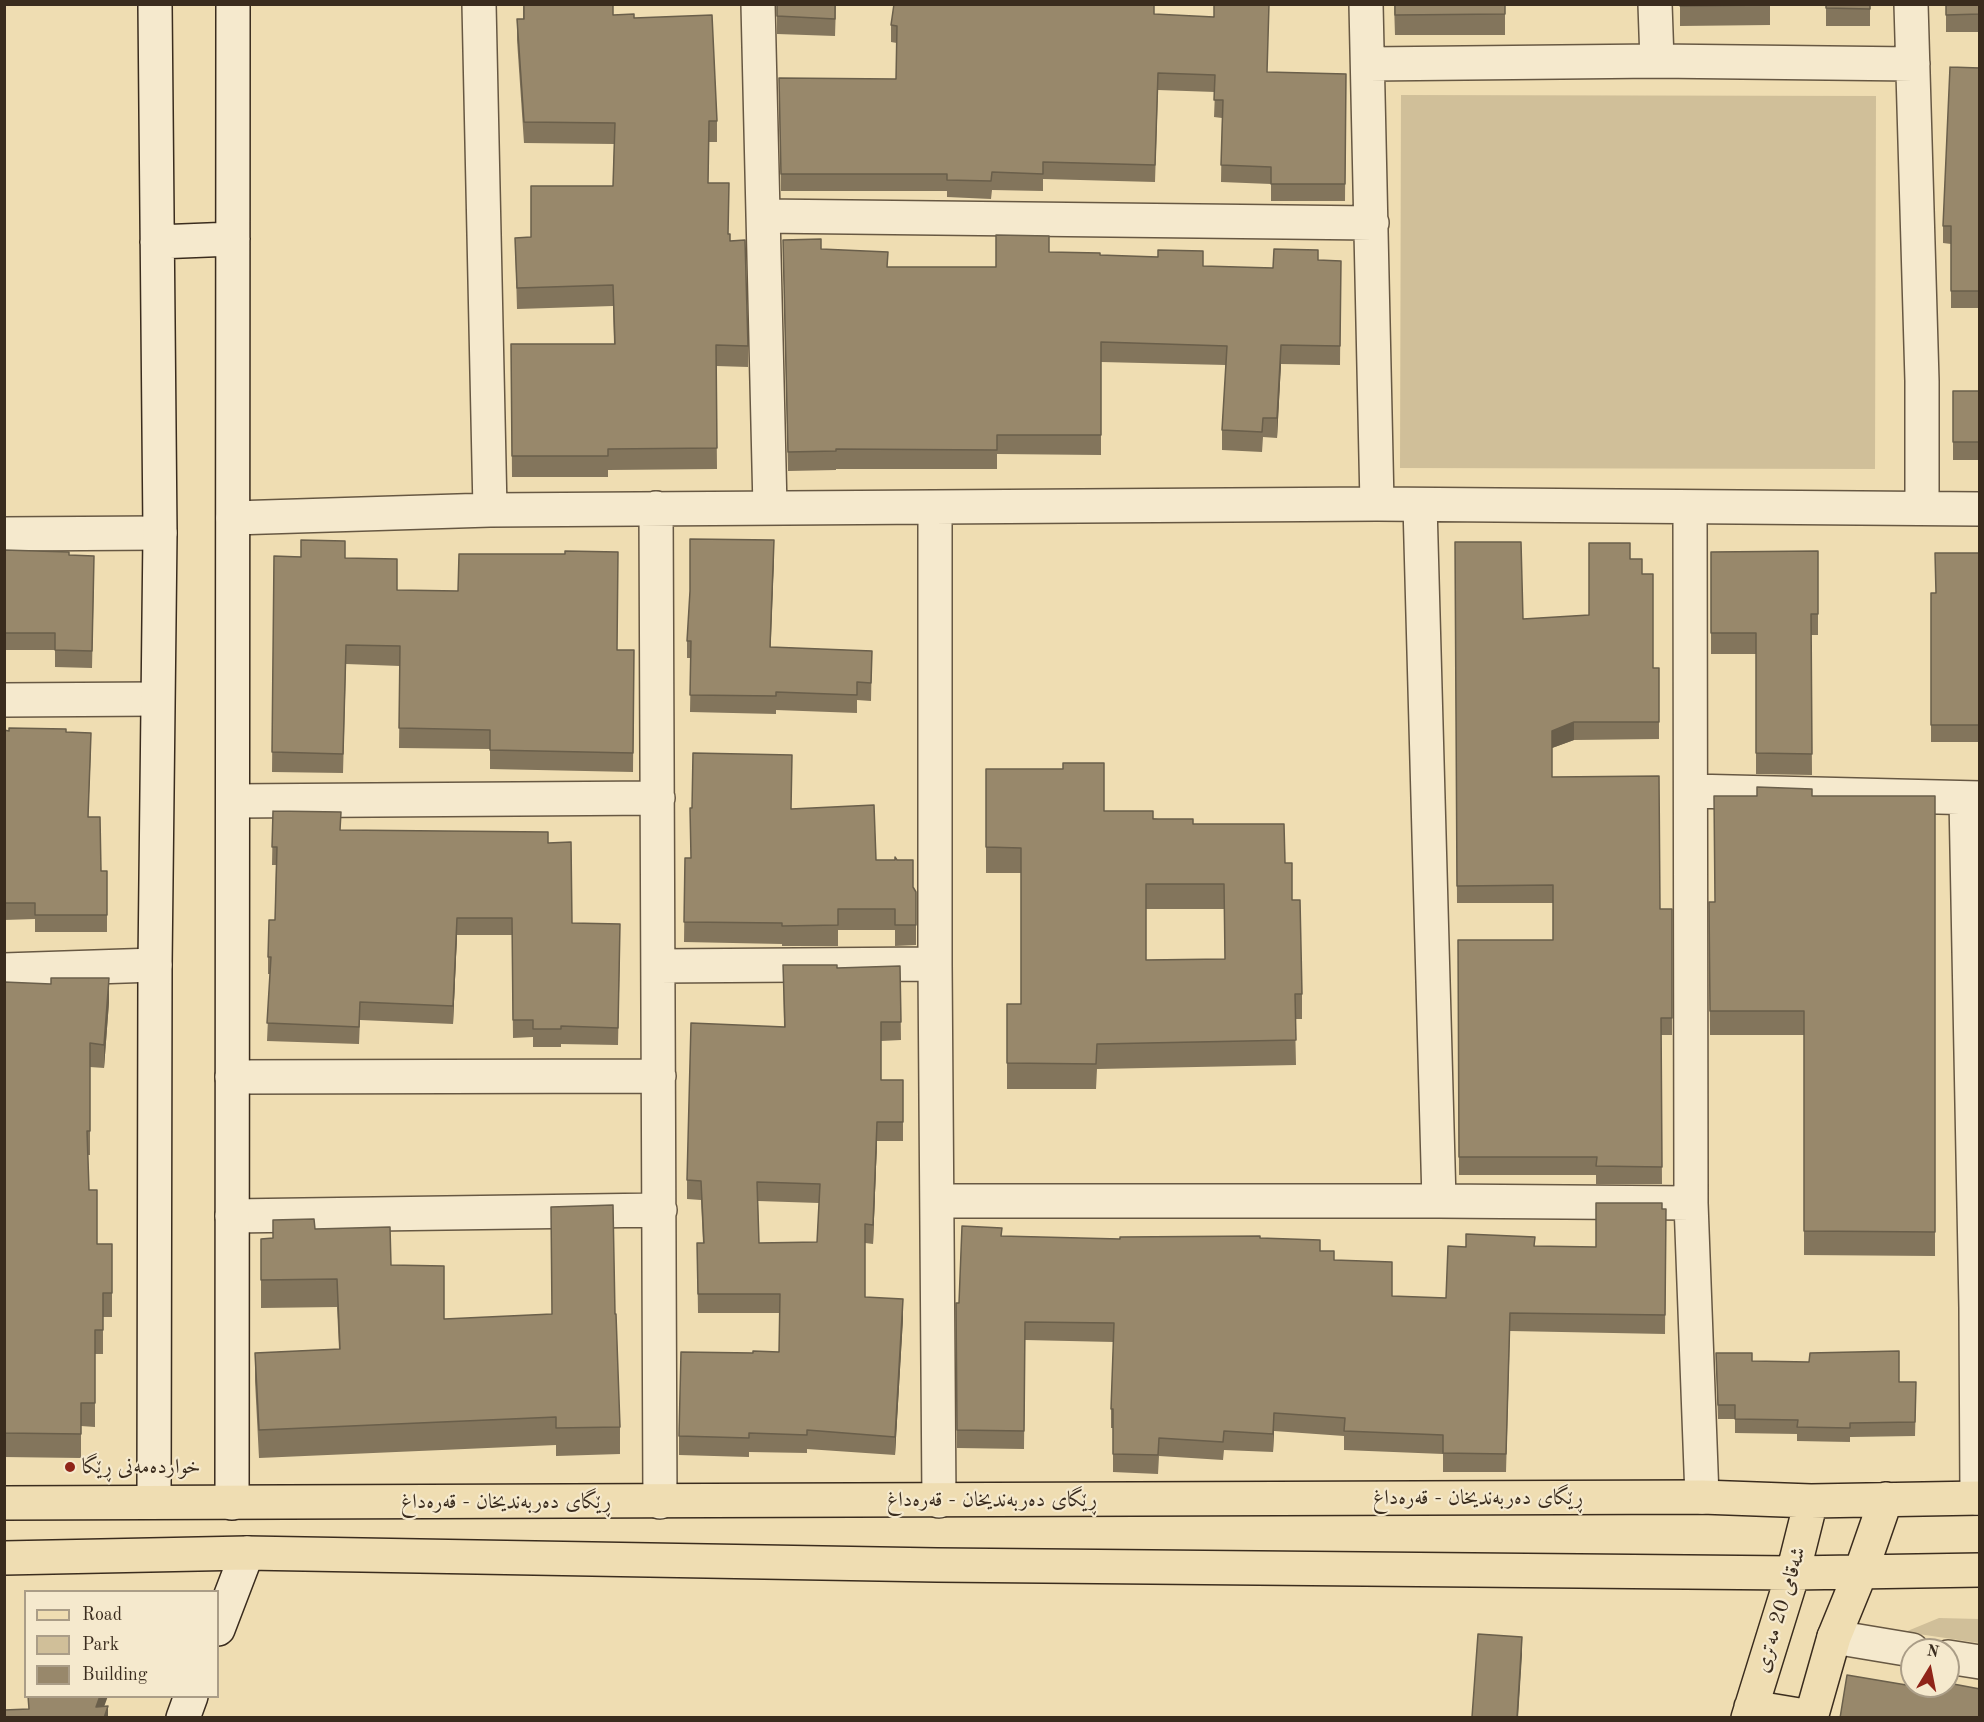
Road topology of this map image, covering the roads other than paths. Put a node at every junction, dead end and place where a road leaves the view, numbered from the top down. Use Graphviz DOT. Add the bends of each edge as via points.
graph roads {
  1 [pos="155,4"];
  2 [pos="233,4"];
  3 [pos="479,4"];
  4 [pos="758,4"];
  5 [pos="1366,4"];
  6 [pos="1655,4"];
  7 [pos="1911,4"];
  8 [pos="1657,61"];
  9 [pos="1369,64"];
  10 [pos="1913,64"];
  11 [pos="763,216"];
  12 [pos="1372,223"];
  13 [pos="233,239"];
  14 [pos="157,242"];
  15 [pos="1377,504"];
  16 [pos="1420,505"];
  17 [pos="935,507"];
  18 [pos="1690,507"];
  19 [pos="656,508"];
  20 [pos="770,508"];
  21 [pos="1922,508"];
  22 [pos="1980,509"];
  23 [pos="490,510"];
  24 [pos="233,518"];
  25 [pos="160,533"];
  26 [pos="4,534"];
  27 [pos="157,699"];
  28 [pos="4,700"];
  29 [pos="1691,791"];
  30 [pos="658,798"];
  31 [pos="1973,798"];
  32 [pos="233,801"];
  33 [pos="154,964"];
  34 [pos="935,964"];
  35 [pos="659,966"];
  36 [pos="4,970"];
  37 [pos="1975,1031"];
  38 [pos="659,1076"];
  39 [pos="232,1077"];
  40 [pos="938,1200"];
  41 [pos="1439,1201"];
  42 [pos="1691,1203"];
  43 [pos="660,1210"];
  44 [pos="232,1216"];
  45 [pos="1978,1308"];
  46 [pos="1702,1497"];
  47 [pos="1978,1498"];
  48 [pos="1886,1499"];
  49 [pos="939,1501"];
  50 [pos="154,1502"];
  51 [pos="660,1502"];
  52 [pos="1812,1502"];
  53 [pos="4,1503"];
  54 [pos="232,1503"];
  55 [pos="247,1553"];
  56 [pos="4,1558"];
  57 [pos="1980,1570"];
  58 [pos="1861,1571"];
  59 [pos="1793,1573"];
  60 [pos="219,1626"];
  61 [pos="1834,1637"];
  62 [pos="1900,1648"];
  63 [pos="1960,1659"];
  64 [pos="1980,1662"];
  65 [pos="190,1698"];
  66 [pos="1749,1712"];
  67 [pos="1811,1717"];
  68 [pos="183,1718"];
  1 -- 14 [label="street"];
  2 -- 13 [label="street"];
  3 -- 23 [label="street"];
  4 -- 11 [label="street"];
  5 -- 9 [label="street"];
  6 -- 8 [label="street"];
  7 -- 10 [label="street"];
  8 -- 9 [label="street"];
  8 -- 10 [label="street"];
  9 -- 12 [label="street"];
  10 -- 21 [label="street"];
  11 -- 12 [label="street"];
  11 -- 20 [label="street"];
  12 -- 15 [label="street"];
  13 -- 14 [label="street"];
  13 -- 24 [label="street"];
  14 -- 25 [label="street"];
  15 -- 16 [label="street"];
  15 -- 17 [label="street"];
  16 -- 18 [label="street"];
  16 -- 41 [label="street"];
  17 -- 20 [label="street"];
  17 -- 34 [label="street"];
  18 -- 21 [label="street"];
  18 -- 29 [label="street"];
  19 -- 20 [label="street"];
  19 -- 23 [label="street"];
  19 -- 30 [label="street"];
  21 -- 22 [label="street"];
  23 -- 24 [label="street"];
  24 -- 32 [label="street"];
  25 -- 26 [label="street"];
  25 -- 27 [label="street"];
  27 -- 28 [label="street"];
  27 -- 33 [label="street"];
  29 -- 31 [label="street"];
  29 -- 42 [label="street"];
  30 -- 32 [label="street"];
  30 -- 35 [label="street"];
  31 -- 37 [label="street"];
  32 -- 39 [label="street"];
  33 -- 36 [label="street"];
  33 -- 50 [label="street"];
  34 -- 35 [label="street"];
  34 -- 40 [label="street"];
  35 -- 38 [label="street"];
  37 -- 45 [label="street"];
  38 -- 39 [label="street"];
  38 -- 43 [label="street"];
  39 -- 44 [label="street"];
  40 -- 41 [label="street"];
  40 -- 49 [label="street"];
  41 -- 42 [label="street"];
  42 -- 46 [label="street"];
  43 -- 44 [label="street"];
  43 -- 51 [label="street"];
  44 -- 54 [label="street"];
  45 -- 47 [label="street"];
  46 -- 49 [label="main road, ڕێگای دەربەندیخان - قەرەداغ"];
  46 -- 52 [label="main road, ڕێگای دەربەندیخان - قەرەداغ"];
  47 -- 48 [label="main road, ڕێگای دەربەندیخان - قەرەداغ"];
  48 -- 52 [label="main road, ڕێگای دەربەندیخان - قەرەداغ"];
  48 -- 58 [label="main road"];
  49 -- 51 [label="main road, ڕێگای دەربەندیخان - قەرەداغ"];
  50 -- 53 [label="main road, ڕێگای دەربەندیخان - قەرەداغ"];
  50 -- 54 [label="main road, ڕێگای دەربەندیخان - قەرەداغ"];
  51 -- 54 [label="main road, ڕێگای دەربەندیخان - قەرەداغ"];
  52 -- 59 [label="main road, شەقامی 20 مەتری"];
  55 -- 56 [label="main road"];
  55 -- 59 [label="main road" via="937,1565"];
  55 -- 60 [label="street"];
  57 -- 58 [label="main road"];
  58 -- 59 [label="main road"];
  58 -- 61 [label="main road"];
  59 -- 66 [label="main road, شەقامی 20 مەتری"];
  61 -- 62 [label="street"];
  61 -- 67 [label="main road"];
  63 -- 64 [label="street"];
  65 -- 68 [label="street"];
  66 -- 67 [label="main road"];
}
